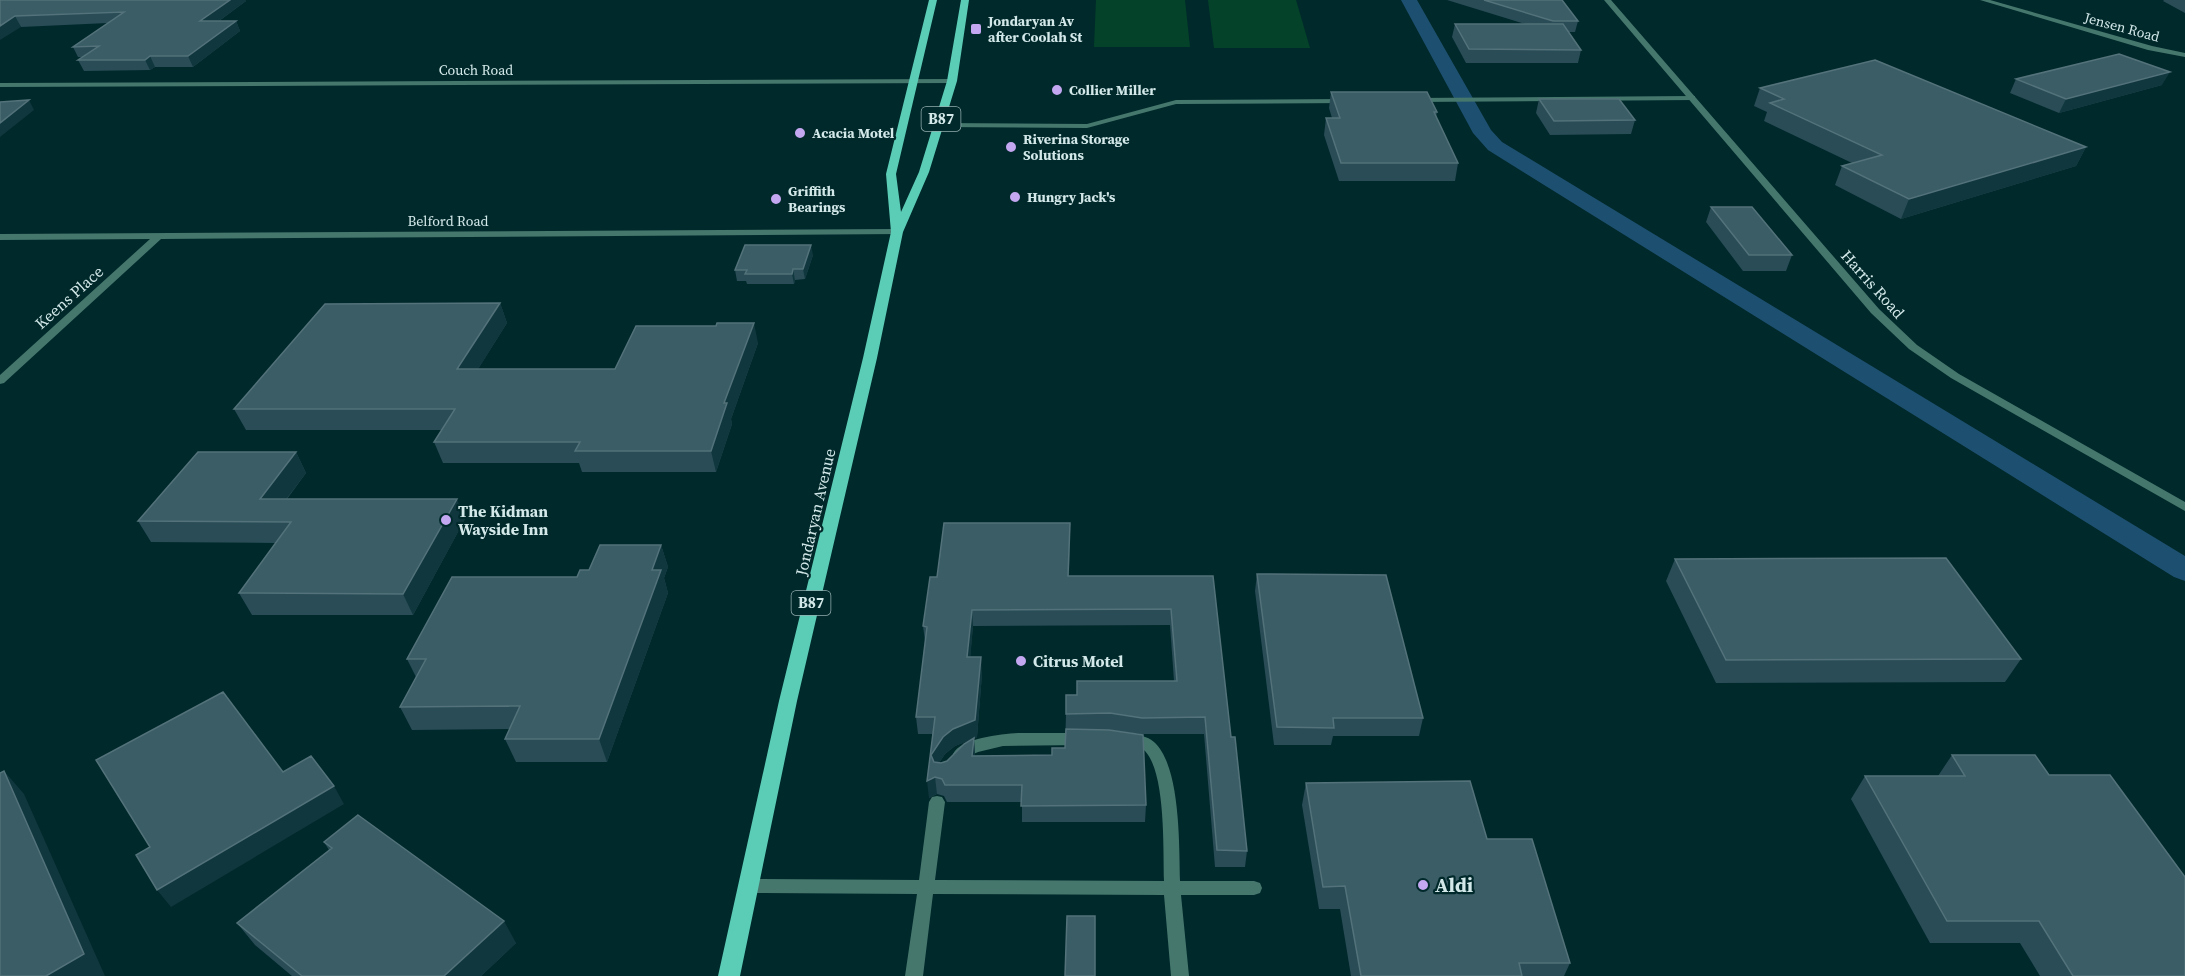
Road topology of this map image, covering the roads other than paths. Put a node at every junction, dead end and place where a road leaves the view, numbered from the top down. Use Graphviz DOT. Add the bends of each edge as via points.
graph roads {
  1 [pos="933,0"];
  2 [pos="965,0"];
  3 [pos="1607,0"];
  4 [pos="1983,0"];
  5 [pos="2185,55"];
  6 [pos="952,81"];
  7 [pos="912,82"];
  8 [pos="0,85"];
  9 [pos="1692,98"];
  10 [pos="1352,100"];
  11 [pos="1399,100"];
  12 [pos="939,125"];
  13 [pos="897,232"];
  14 [pos="159,236"];
  15 [pos="0,237"];
  16 [pos="0,381"];
  17 [pos="2185,507"];
  18 [pos="1094,739"];
  19 [pos="1117,739"];
  20 [pos="948,766"];
  21 [pos="937,802"];
  22 [pos="927,885"];
  23 [pos="748,886"];
  24 [pos="1172,888"];
  25 [pos="1254,888"];
  26 [pos="729,976"];
  27 [pos="915,976"];
  28 [pos="1180,976"];
  1 -- 7 [label="main road, Jondaryan Avenue / B87"];
  2 -- 6 [label="main road, Jondaryan Avenue / B87"];
  3 -- 9 [label="street, Harris Road"];
  4 -- 5 [label="street, Jensen Road"];
  6 -- 7 [label="street, Couch Road"];
  6 -- 12 [label="main road, Jondaryan Avenue / B87"];
  7 -- 8 [label="street, Couch Road"];
  7 -- 13 [label="main road, Jondaryan Avenue / B87" via="891,174"];
  9 -- 11 [label="street"];
  9 -- 17 [label="street, Harris Road" via="1875,311 1913,347 1955,376"];
  10 -- 12 [label="street" via="1176,102 1087,126"];
  12 -- 13 [label="main road, Jondaryan Avenue / B87" via="924,172"];
  13 -- 14 [label="street, Belford Road"];
  13 -- 23 [label="main road, Jondaryan Avenue / B87"];
  14 -- 15 [label="street, Belford Road"];
  14 -- 16 [label="street, Keens Place"];
  18 -- 20 [label="street" via="1013,739 987,743 968,748"];
  19 -- 24 [label="street" via="1148,745 1166,779"];
  21 -- 22 [label="street"];
  22 -- 23 [label="street"];
  22 -- 24 [label="street"];
  22 -- 27 [label="street"];
  23 -- 26 [label="main road, Jondaryan Avenue / B87"];
  24 -- 25 [label="street"];
  24 -- 28 [label="street"];
}
